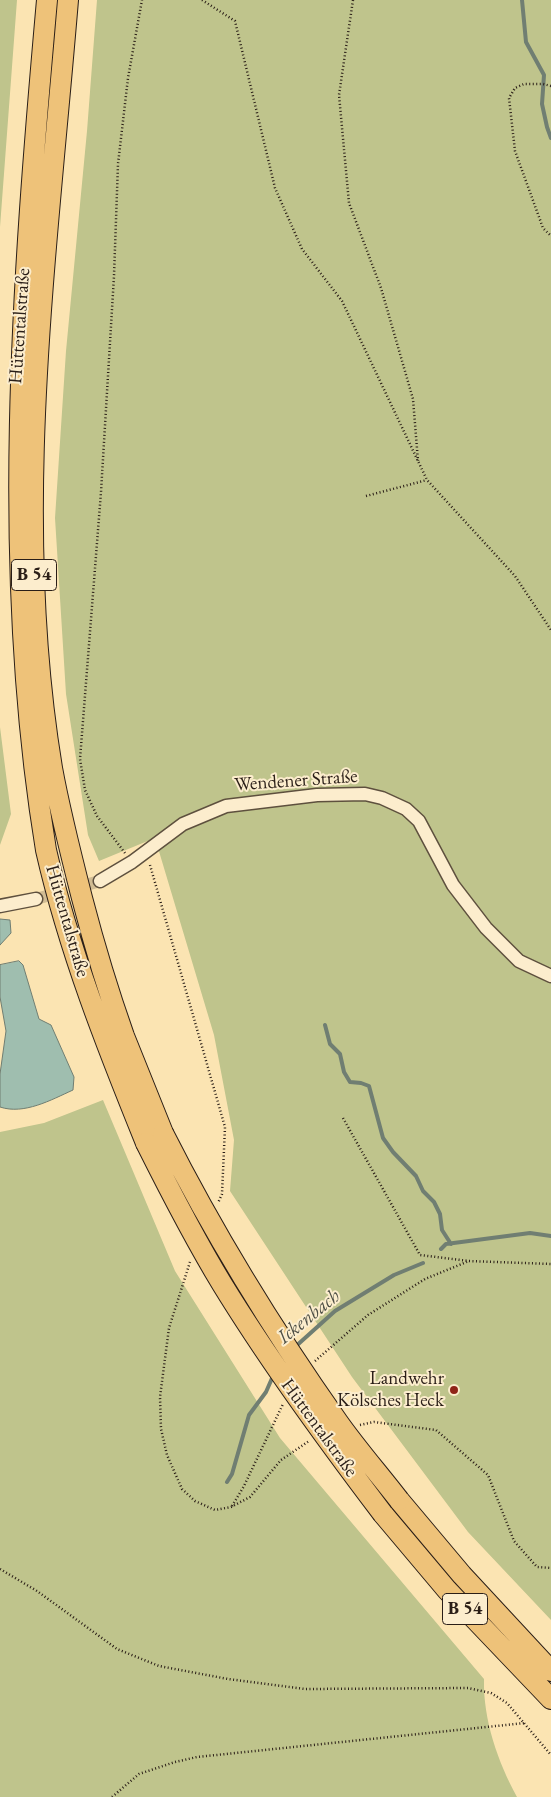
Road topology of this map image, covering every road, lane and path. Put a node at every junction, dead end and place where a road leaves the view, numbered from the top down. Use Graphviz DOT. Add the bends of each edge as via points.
graph roads {
  1 [pos="47,0"];
  2 [pos="68,0"];
  3 [pos="142,0"];
  4 [pos="202,0"];
  5 [pos="353,0"];
  6 [pos="551,86"];
  7 [pos="551,236"];
  8 [pos="419,465"];
  9 [pos="427,480"];
  10 [pos="366,496"];
  11 [pos="551,630"];
  12 [pos="132,862"];
  13 [pos="100,881"];
  14 [pos="36,899"];
  15 [pos="0,906"];
  16 [pos="551,976"];
  17 [pos="343,1118"];
  18 [pos="469,1261"];
  19 [pos="551,1264"];
  20 [pos="311,1366"];
  21 [pos="285,1401"];
  22 [pos="231,1507"];
  23 [pos="0,1569"];
  24 [pos="551,1671"];
  25 [pos="551,1700"];
  26 [pos="525,1723"];
  27 [pos="551,1755"];
  28 [pos="112,1797"];
  1 -- 25 [label="highway, Hüttentalstraße / B 54, bridge" via="18,353 12,479 13,583 21,694 32,772 46,850 73,946 105,1042 146,1143 177,1205 232,1300 323,1435 383,1514 447,1590"];
  2 -- 24 [label="highway, Hüttentalstraße / B 54, bridge" via="37,366 34,582 42,692 52,769 93,941 124,1035 163,1133 238,1270 339,1423 399,1500 462,1575"];
  3 -- 12 [label="path" via="128,78 118,164 101,492 80,759 85,790 97,816"];
  4 -- 8 [label="path" via="235,22 275,188 302,249 342,301"];
  5 -- 8 [label="path" via="339,95 349,203 381,288 413,398"];
  6 -- 7 [label="path" via="524,84 515,88 509,98 516,151 543,228"];
  8 -- 9 [label="path"];
  9 -- 10 [label="path"];
  9 -- 11 [label="path" via="514,576"];
  12 -- 13 [label="street, Wendener Straße"];
  12 -- 16 [label="street, Wendener Straße" via="183,824 226,806 332,794 365,794 382,798 406,809 419,821 452,885 486,928 519,961"];
  14 -- 15 [label="street"];
  17 -- 18 [label="path" via="420,1255"];
  18 -- 19 [label="path"];
  18 -- 20 [label="path" via="425,1279 368,1315"];
  21 -- 22 [label="path"];
  23 -- 26 [label="path" via="37,1591 117,1649 159,1666 305,1689 468,1688 490,1693 507,1703"];
  26 -- 27 [label="path"];
  26 -- 28 [label="path" via="197,1757 139,1774"];
}
